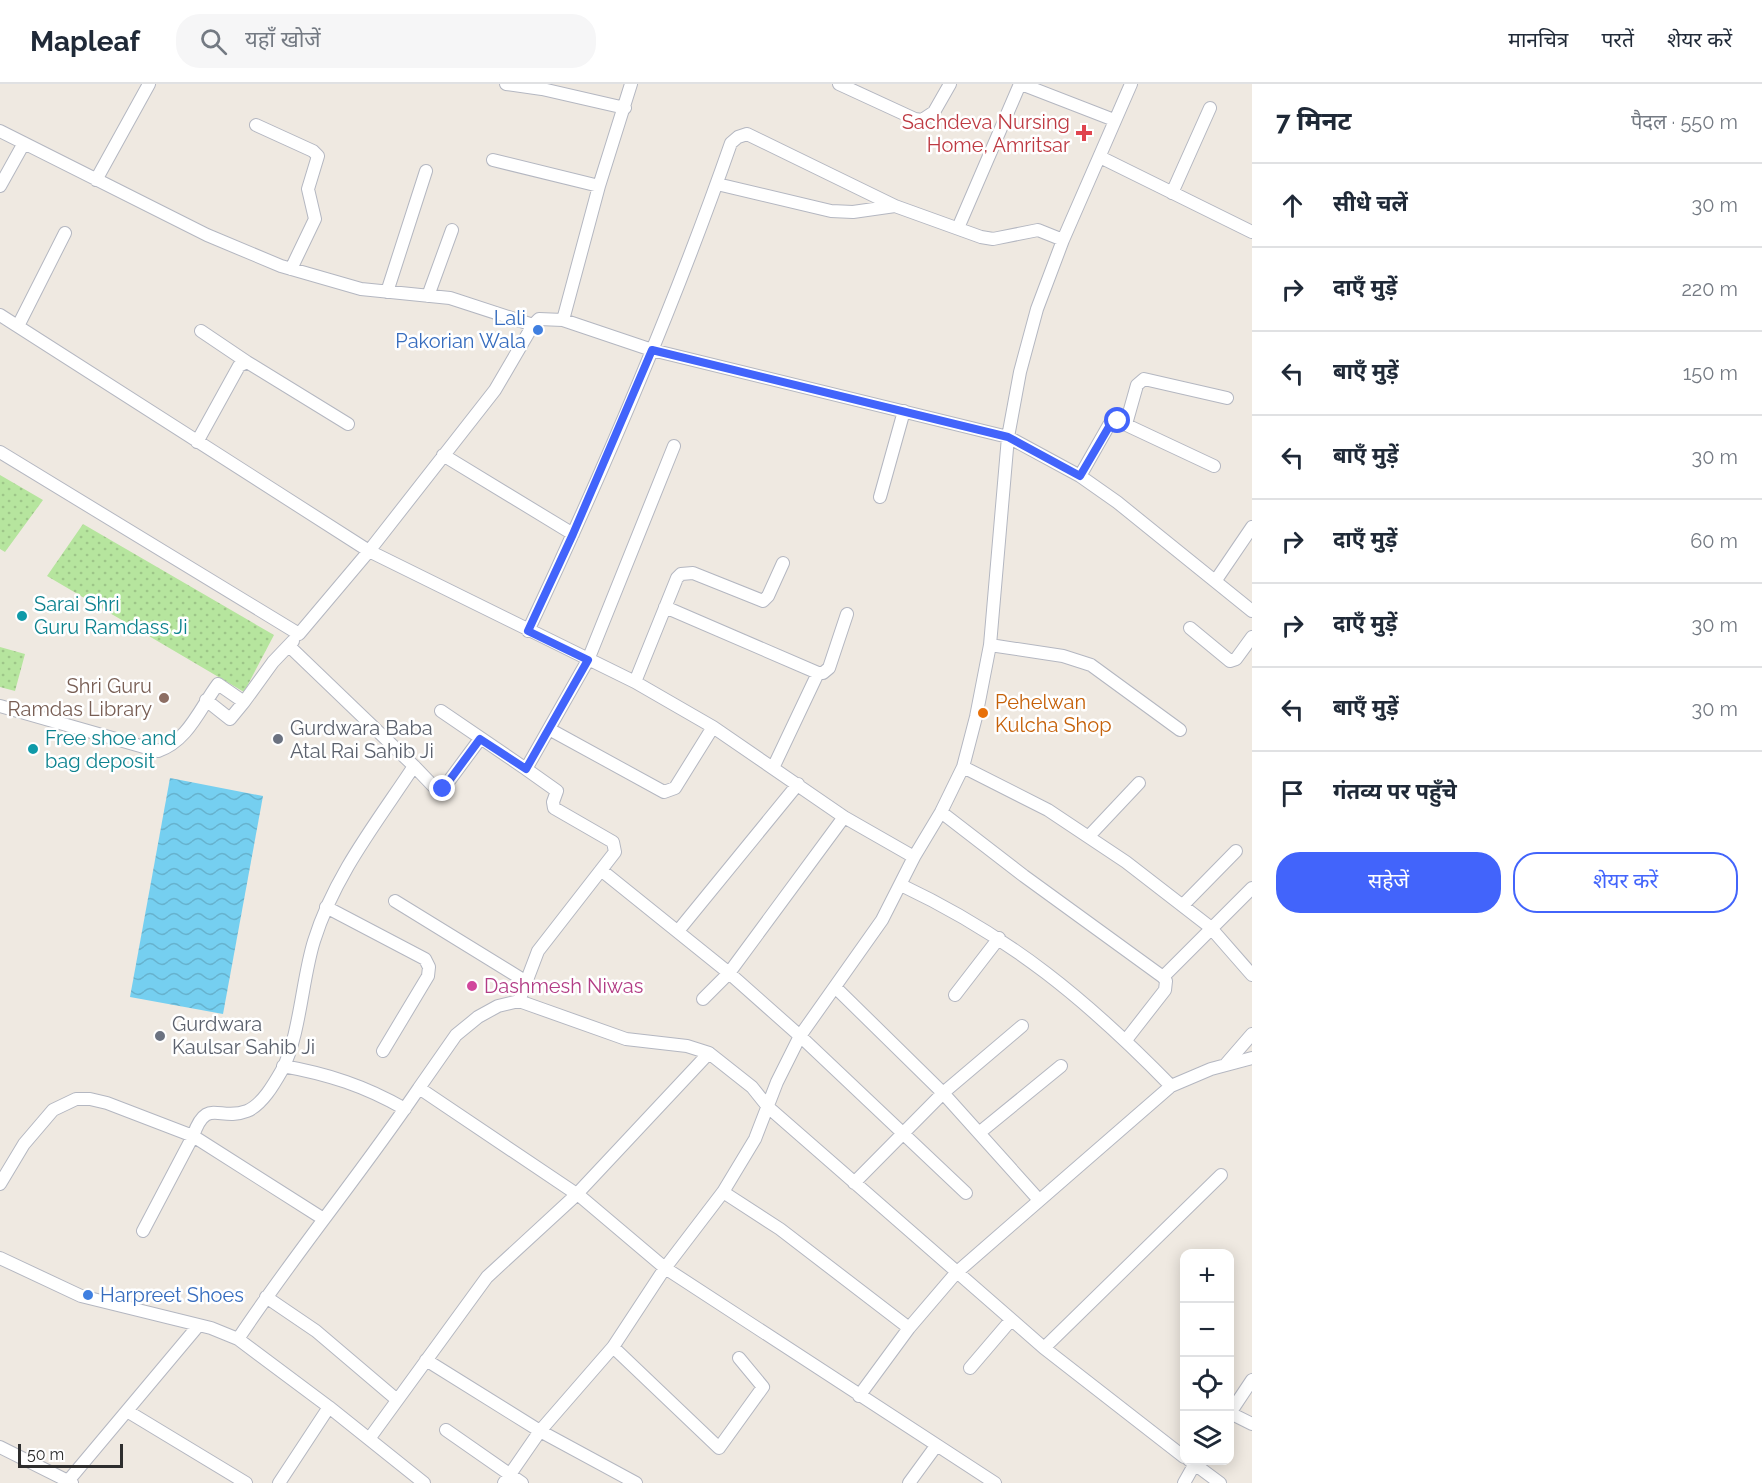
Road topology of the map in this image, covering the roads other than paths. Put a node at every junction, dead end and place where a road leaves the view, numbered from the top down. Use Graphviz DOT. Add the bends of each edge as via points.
graph roads {
  1 [pos="149,84"];
  2 [pos="506,84"];
  3 [pos="631,84"];
  4 [pos="838,84"];
  5 [pos="950,84"];
  6 [pos="1020,84"];
  7 [pos="1131,84"];
  8 [pos="542,86"];
  9 [pos="625,108"];
  10 [pos="1210,108"];
  11 [pos="1114,120"];
  12 [pos="256,125"];
  13 [pos="0,131"];
  14 [pos="24,143"];
  15 [pos="1100,158"];
  16 [pos="493,160"];
  17 [pos="426,171"];
  18 [pos="96,180"];
  19 [pos="717,184"];
  20 [pos="0,186"];
  21 [pos="599,186"];
  22 [pos="1172,193"];
  23 [pos="895,206"];
  24 [pos="958,228"];
  25 [pos="452,230"];
  26 [pos="1252,232"];
  27 [pos="65,233"];
  28 [pos="1063,240"];
  29 [pos="291,269"];
  30 [pos="387,292"];
  31 [pos="428,296"];
  32 [pos="0,315"];
  33 [pos="563,320"];
  34 [pos="533,325"];
  35 [pos="18,326"];
  36 [pos="201,331"];
  37 [pos="652,350"];
  38 [pos="247,362"];
  39 [pos="1227,398"];
  40 [pos="904,411"];
  41 [pos="348,424"];
  42 [pos="1126,424"];
  43 [pos="1008,437"];
  44 [pos="197,442"];
  45 [pos="674,446"];
  46 [pos="0,452"];
  47 [pos="444,455"];
  48 [pos="1214,466"];
  49 [pos="1080,476"];
  50 [pos="880,497"];
  51 [pos="1252,527"];
  52 [pos="573,534"];
  53 [pos="369,551"];
  54 [pos="783,563"];
  55 [pos="1216,580"];
  56 [pos="665,607"];
  57 [pos="1252,611"];
  58 [pos="847,614"];
  59 [pos="1190,628"];
  60 [pos="528,631"];
  61 [pos="300,634"];
  62 [pos="1252,638"];
  63 [pos="990,645"];
  64 [pos="289,646"];
  65 [pos="588,660"];
  66 [pos="818,673"];
  67 [pos="635,682"];
  68 [pos="206,700"];
  69 [pos="244,702"];
  70 [pos="0,706"];
  71 [pos="441,711"];
  72 [pos="713,727"];
  73 [pos="549,729"];
  74 [pos="1180,730"];
  75 [pos="480,739"];
  76 [pos="414,766"];
  77 [pos="963,767"];
  78 [pos="773,768"];
  79 [pos="526,769"];
  80 [pos="1139,783"];
  81 [pos="798,784"];
  82 [pos="941,812"];
  83 [pos="844,817"];
  84 [pos="1090,835"];
  85 [pos="1236,851"];
  86 [pos="914,857"];
  87 [pos="600,870"];
  88 [pos="901,885"];
  89 [pos="1252,888"];
  90 [pos="395,901"];
  91 [pos="1183,905"];
  92 [pos="326,907"];
  93 [pos="1210,927"];
  94 [pos="678,931"];
  95 [pos="999,938"];
  96 [pos="729,973"];
  97 [pos="1252,975"];
  98 [pos="1163,977"];
  99 [pos="525,981"];
  100 [pos="835,987"];
  101 [pos="955,995"];
  102 [pos="703,999"];
  103 [pos="519,1001"];
  104 [pos="1022,1026"];
  105 [pos="1252,1034"];
  106 [pos="800,1036"];
  107 [pos="1126,1040"];
  108 [pos="382,1051"];
  109 [pos="709,1053"];
  110 [pos="1252,1058"];
  111 [pos="1226,1064"];
  112 [pos="284,1066"];
  113 [pos="1061,1066"];
  114 [pos="1171,1086"];
  115 [pos="419,1088"];
  116 [pos="944,1094"];
  117 [pos="768,1107"];
  118 [pos="405,1109"];
  119 [pos="979,1133"];
  120 [pos="901,1134"];
  121 [pos="193,1136"];
  122 [pos="1221,1175"];
  123 [pos="854,1183"];
  124 [pos="0,1184"];
  125 [pos="723,1192"];
  126 [pos="966,1193"];
  127 [pos="575,1196"];
  128 [pos="1039,1200"];
  129 [pos="322,1218"];
  130 [pos="142,1231"];
  131 [pos="0,1258"];
  132 [pos="665,1268"];
  133 [pos="956,1273"];
  134 [pos="266,1297"];
  135 [pos="1011,1320"];
  136 [pos="198,1326"];
  137 [pos="909,1328"];
  138 [pos="238,1339"];
  139 [pos="613,1347"];
  140 [pos="1044,1348"];
  141 [pos="739,1358"];
  142 [pos="426,1360"];
  143 [pos="970,1368"];
  144 [pos="1252,1380"];
  145 [pos="858,1396"];
  146 [pos="396,1399"];
  147 [pos="329,1407"];
  148 [pos="129,1409"];
  149 [pos="1231,1411"];
  150 [pos="1234,1415"];
  151 [pos="1252,1424"];
  152 [pos="446,1430"];
  153 [pos="540,1431"];
  154 [pos="369,1439"];
  155 [pos="936,1446"];
  156 [pos="0,1447"];
  157 [pos="1180,1453"];
  158 [pos="1190,1465"];
  159 [pos="1196,1465"];
  160 [pos="506,1480"];
  161 [pos="70,1482"];
  162 [pos="246,1483"];
  163 [pos="279,1483"];
  164 [pos="424,1483"];
  165 [pos="522,1483"];
  166 [pos="636,1483"];
  167 [pos="909,1483"];
  168 [pos="995,1483"];
  169 [pos="1184,1483"];
  170 [pos="1220,1483"];
  1 -- 18 [label="street"];
  2 -- 8 [label="street"];
  3 -- 9 [label="street"];
  4 -- 5 [label="street" via="922,120 934,112"];
  6 -- 11 [label="street"];
  6 -- 24 [label="street"];
  7 -- 11 [label="street"];
  8 -- 9 [label="street"];
  9 -- 21 [label="street"];
  10 -- 22 [label="street"];
  11 -- 15 [label="street"];
  12 -- 29 [label="street" via="318,156 308,189 315,219"];
  13 -- 14 [label="street"];
  14 -- 18 [label="street"];
  14 -- 20 [label="street"];
  15 -- 22 [label="street"];
  15 -- 28 [label="street"];
  16 -- 21 [label="street"];
  17 -- 30 [label="street"];
  18 -- 29 [label="street" via="207,236"];
  19 -- 23 [label="street" via="831,211 854,213"];
  19 -- 23 [label="street" via="731,143 747,134"];
  19 -- 37 [label="street"];
  21 -- 33 [label="street"];
  22 -- 26 [label="street"];
  23 -- 24 [label="street"];
  24 -- 28 [label="street" via="993,239 1038,230"];
  25 -- 31 [label="street"];
  27 -- 35 [label="street"];
  28 -- 43 [label="street" via="1037,309"];
  29 -- 30 [label="street" via="361,290"];
  30 -- 31 [label="street"];
  31 -- 34 [label="street" via="459,301"];
  32 -- 35 [label="street"];
  33 -- 34 [label="street" via="539,319"];
  33 -- 37 [label="street"];
  34 -- 47 [label="street" via="495,390"];
  35 -- 44 [label="street"];
  36 -- 38 [label="street"];
  37 -- 40 [label="street"];
  37 -- 52 [label="street"];
  38 -- 41 [label="street"];
  38 -- 44 [label="street" via="240,366"];
  39 -- 42 [label="street" via="1144,379 1137,385"];
  40 -- 43 [label="street"];
  40 -- 50 [label="street"];
  42 -- 48 [label="street"];
  42 -- 49 [label="street" via="1118,421 1110,425"];
  43 -- 49 [label="street"];
  43 -- 63 [label="street"];
  44 -- 53 [label="street"];
  45 -- 65 [label="street"];
  46 -- 61 [label="street"];
  47 -- 52 [label="street"];
  47 -- 53 [label="street"];
  49 -- 55 [label="street"];
  51 -- 55 [label="street"];
  52 -- 60 [label="street"];
  53 -- 60 [label="street"];
  53 -- 61 [label="street"];
  54 -- 56 [label="street" via="763,601 686,573 676,578"];
  55 -- 57 [label="street"];
  56 -- 66 [label="street"];
  56 -- 67 [label="street"];
  58 -- 66 [label="street" via="829,668"];
  59 -- 62 [label="street" via="1230,661"];
  60 -- 65 [label="street"];
  61 -- 64 [label="street"];
  63 -- 74 [label="street" via="1063,656 1091,665"];
  63 -- 77 [label="street"];
  64 -- 69 [label="street"];
  64 -- 76 [label="street"];
  65 -- 67 [label="street"];
  65 -- 73 [label="street"];
  66 -- 78 [label="street"];
  67 -- 72 [label="street"];
  68 -- 69 [label="street" via="230,718"];
  68 -- 69 [label="street" via="218,684"];
  68 -- 70 [label="street" via="173,746 159,751"];
  71 -- 75 [label="street"];
  72 -- 73 [label="street" via="675,788 664,792"];
  72 -- 78 [label="street"];
  73 -- 79 [label="street"];
  75 -- 76 [label="street" via="443,789 436,789"];
  75 -- 79 [label="street"];
  76 -- 92 [label="street"];
  77 -- 82 [label="street"];
  77 -- 84 [label="street"];
  78 -- 81 [label="street"];
  79 -- 87 [label="street" via="557,792 554,808 613,842 615,852"];
  80 -- 84 [label="street"];
  81 -- 83 [label="street"];
  81 -- 94 [label="street"];
  82 -- 86 [label="street"];
  82 -- 98 [label="street"];
  83 -- 86 [label="street"];
  83 -- 96 [label="street"];
  84 -- 91 [label="street"];
  85 -- 91 [label="street"];
  86 -- 88 [label="street"];
  87 -- 94 [label="street"];
  87 -- 99 [label="street" via="538,951"];
  88 -- 95 [label="street"];
  88 -- 100 [label="street" via="882,920"];
  89 -- 93 [label="street"];
  90 -- 99 [label="street"];
  91 -- 93 [label="street"];
  92 -- 108 [label="street" via="425,959 429,967 428,976"];
  92 -- 112 [label="street"];
  93 -- 97 [label="street"];
  93 -- 98 [label="street"];
  94 -- 96 [label="street"];
  95 -- 101 [label="street"];
  95 -- 107 [label="street" via="1077,995"];
  96 -- 102 [label="street"];
  96 -- 106 [label="street"];
  98 -- 107 [label="street" via="1165,990"];
  99 -- 103 [label="street"];
  100 -- 106 [label="street"];
  100 -- 116 [label="street"];
  103 -- 109 [label="street" via="626,1039 687,1046"];
  103 -- 115 [label="street" via="498,1006 456,1035"];
  104 -- 116 [label="street"];
  105 -- 111 [label="street"];
  106 -- 117 [label="street"];
  106 -- 120 [label="street"];
  107 -- 114 [label="street"];
  109 -- 117 [label="street" via="752,1087"];
  109 -- 127 [label="street"];
  110 -- 111 [label="street"];
  111 -- 114 [label="street"];
  112 -- 118 [label="street" via="347,1080"];
  112 -- 121 [label="street" via="258,1104 235,1114 204,1114"];
  113 -- 119 [label="street"];
  114 -- 128 [label="street"];
  115 -- 118 [label="street"];
  115 -- 127 [label="street"];
  116 -- 119 [label="street"];
  116 -- 120 [label="street"];
  117 -- 123 [label="street"];
  117 -- 125 [label="street" via="755,1139"];
  118 -- 129 [label="street"];
  119 -- 128 [label="street"];
  120 -- 123 [label="street"];
  120 -- 126 [label="street"];
  121 -- 124 [label="street" via="107,1103 76,1099 53,1110 24,1144"];
  121 -- 129 [label="street"];
  121 -- 130 [label="street"];
  122 -- 140 [label="street"];
  123 -- 133 [label="street"];
  125 -- 132 [label="street"];
  125 -- 137 [label="street" via="780,1229"];
  127 -- 132 [label="street"];
  127 -- 142 [label="street" via="487,1277"];
  128 -- 133 [label="street"];
  129 -- 134 [label="street"];
  131 -- 136 [label="street" via="81,1296"];
  132 -- 139 [label="street"];
  132 -- 145 [label="street"];
  133 -- 135 [label="street"];
  133 -- 137 [label="street"];
  134 -- 138 [label="street"];
  134 -- 146 [label="street" via="316,1331"];
  135 -- 140 [label="street"];
  135 -- 143 [label="street"];
  136 -- 138 [label="street"];
  136 -- 148 [label="street"];
  137 -- 145 [label="street"];
  138 -- 147 [label="street"];
  139 -- 141 [label="street" via="719,1448 763,1387"];
  139 -- 153 [label="street"];
  140 -- 157 [label="street"];
  142 -- 146 [label="street"];
  142 -- 153 [label="street"];
  144 -- 149 [label="street"];
  145 -- 155 [label="street"];
  146 -- 154 [label="street"];
  147 -- 154 [label="street"];
  147 -- 163 [label="street"];
  148 -- 161 [label="street"];
  148 -- 162 [label="street"];
  150 -- 151 [label="street"];
  152 -- 160 [label="street"];
  153 -- 160 [label="street"];
  153 -- 166 [label="street"];
  154 -- 164 [label="street"];
  155 -- 167 [label="street"];
  155 -- 168 [label="street"];
  156 -- 161 [label="street"];
  158 -- 169 [label="street"];
  159 -- 170 [label="street"];
  160 -- 165 [label="street"];
}
